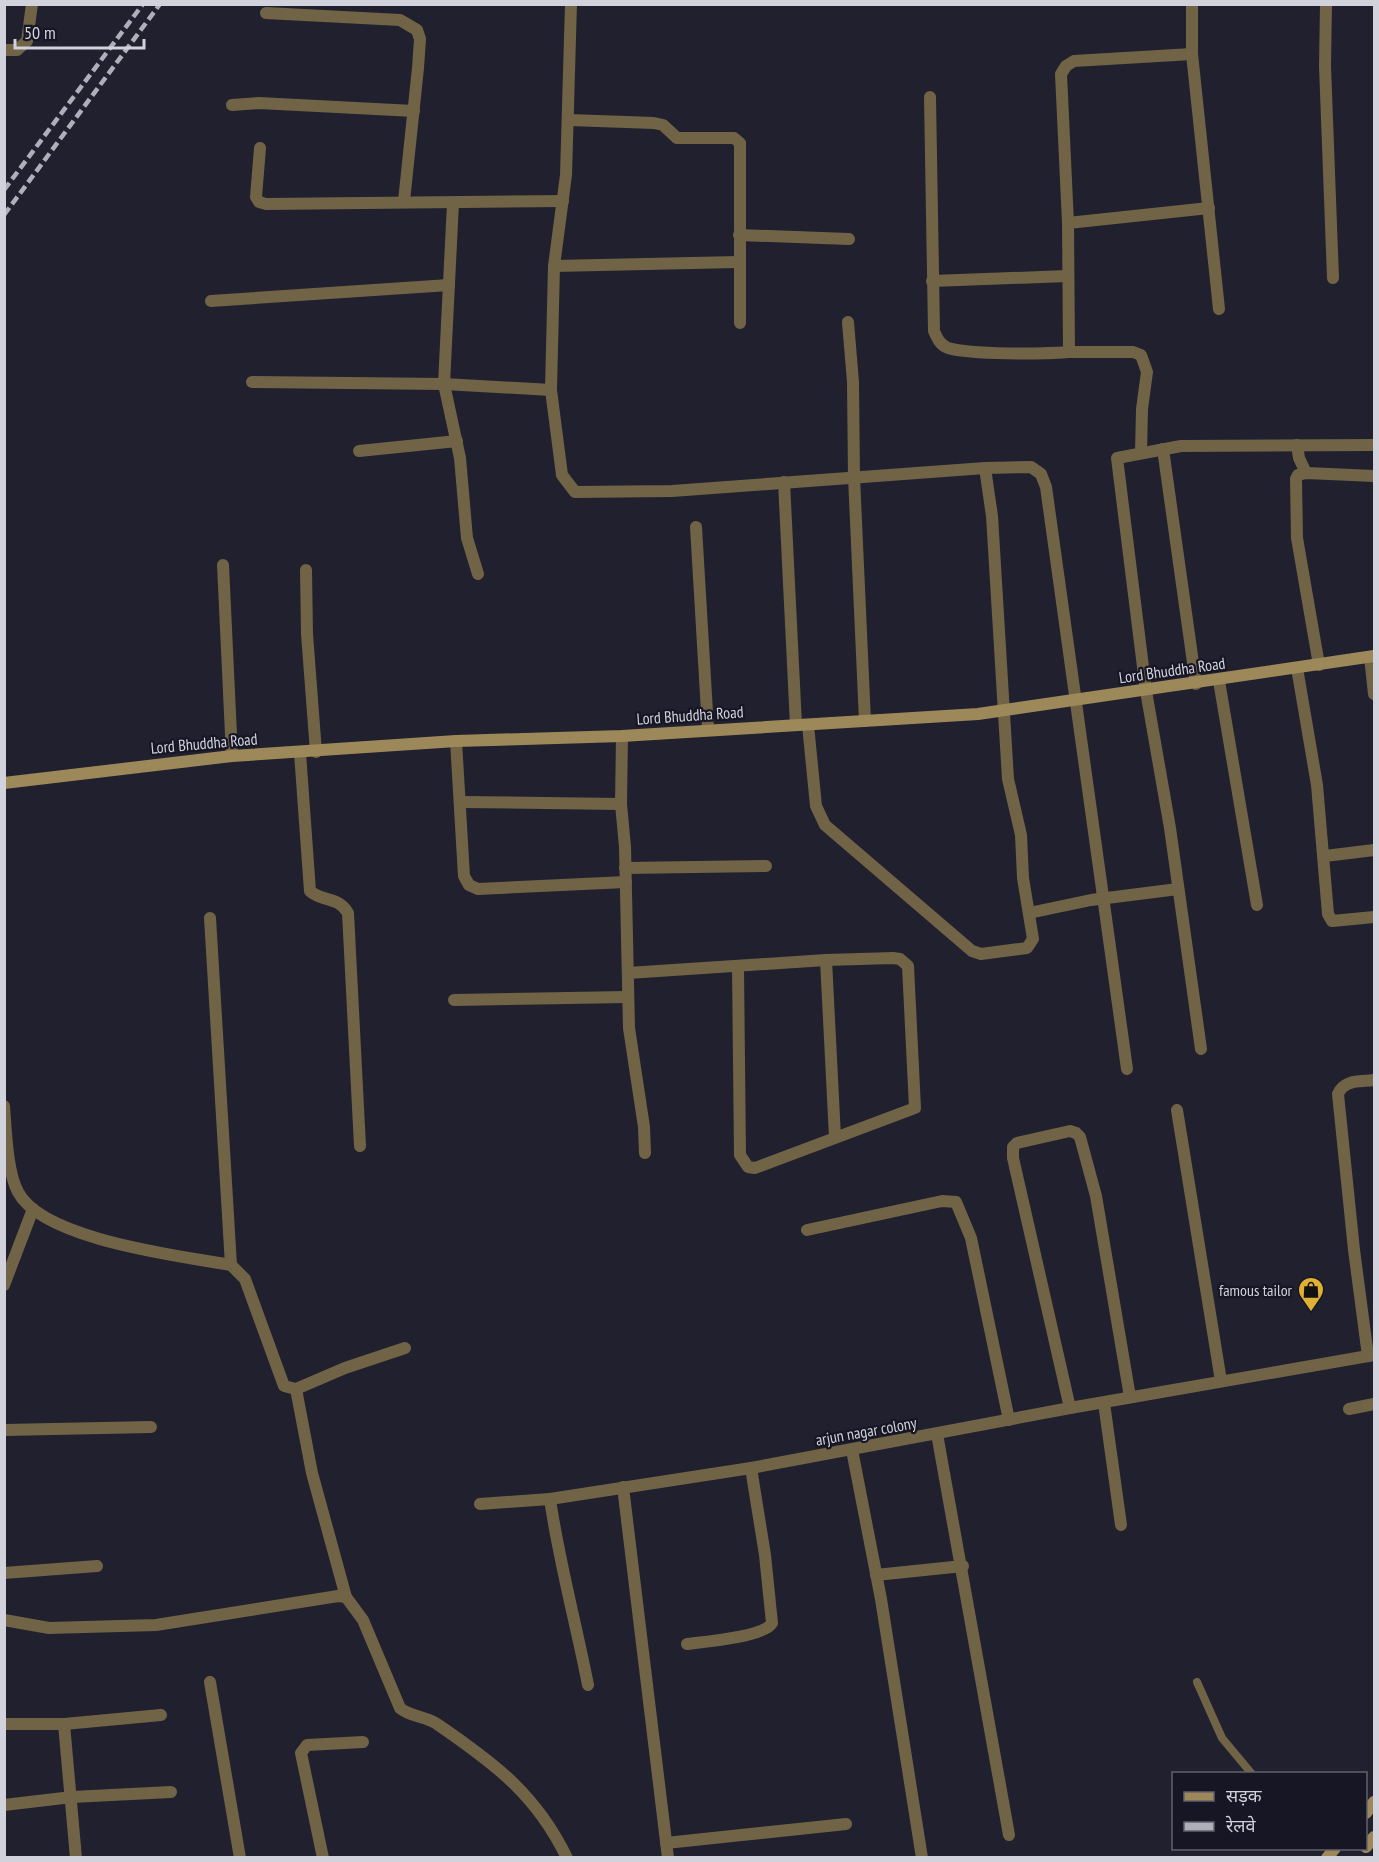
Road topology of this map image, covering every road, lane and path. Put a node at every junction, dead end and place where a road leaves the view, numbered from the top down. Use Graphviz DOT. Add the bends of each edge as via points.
graph roads {
  1 [pos="32,4"];
  2 [pos="571,4"];
  3 [pos="1192,4"];
  4 [pos="1326,4"];
  5 [pos="266,13"];
  6 [pos="4,50"];
  7 [pos="1192,54"];
  8 [pos="930,97"];
  9 [pos="232,105"];
  10 [pos="414,111"];
  11 [pos="569,120"];
  12 [pos="260,148"];
  13 [pos="404,201"];
  14 [pos="563,201"];
  15 [pos="453,204"];
  16 [pos="1209,208"];
  17 [pos="1068,223"];
  18 [pos="739,235"];
  19 [pos="849,239"];
  20 [pos="738,262"];
  21 [pos="555,266"];
  22 [pos="1066,276"];
  23 [pos="1333,278"];
  24 [pos="932,281"];
  25 [pos="449,285"];
  26 [pos="211,301"];
  27 [pos="1219,309"];
  28 [pos="848,322"];
  29 [pos="740,324"];
  30 [pos="1069,352"];
  31 [pos="252,382"];
  32 [pos="444,384"];
  33 [pos="551,390"];
  34 [pos="457,441"];
  35 [pos="1298,445"];
  36 [pos="1374,445"];
  37 [pos="1164,448"];
  38 [pos="358,450"];
  39 [pos="1141,453"];
  40 [pos="985,468"];
  41 [pos="1306,473"];
  42 [pos="1374,476"];
  43 [pos="854,477"];
  44 [pos="784,482"];
  45 [pos="696,527"];
  46 [pos="223,565"];
  47 [pos="306,570"];
  48 [pos="478,574"];
  49 [pos="1372,657"];
  50 [pos="1319,665"];
  51 [pos="1297,668"];
  52 [pos="1219,681"];
  53 [pos="1196,684"];
  54 [pos="1146,691"];
  55 [pos="1374,694"];
  56 [pos="1076,701"];
  57 [pos="1004,710"];
  58 [pos="865,721"];
  59 [pos="802,725"];
  60 [pos="708,729"];
  61 [pos="622,736"];
  62 [pos="456,741"];
  63 [pos="316,752"];
  64 [pos="300,753"];
  65 [pos="232,756"];
  66 [pos="4,783"];
  67 [pos="461,802"];
  68 [pos="621,804"];
  69 [pos="1374,850"];
  70 [pos="1325,856"];
  71 [pos="766,866"];
  72 [pos="625,868"];
  73 [pos="626,882"];
  74 [pos="1178,889"];
  75 [pos="1104,898"];
  76 [pos="1257,905"];
  77 [pos="1029,913"];
  78 [pos="1374,917"];
  79 [pos="210,918"];
  80 [pos="825,960"];
  81 [pos="738,968"];
  82 [pos="628,973"];
  83 [pos="627,997"];
  84 [pos="454,1000"];
  85 [pos="1201,1049"];
  86 [pos="1127,1069"];
  87 [pos="1374,1080"];
  88 [pos="4,1106"];
  89 [pos="1177,1110"];
  90 [pos="835,1137"];
  91 [pos="360,1146"];
  92 [pos="645,1153"];
  93 [pos="33,1209"];
  94 [pos="807,1230"];
  95 [pos="231,1265"];
  96 [pos="4,1285"];
  97 [pos="405,1348"];
  98 [pos="1371,1355"];
  99 [pos="1221,1381"];
  100 [pos="296,1389"];
  101 [pos="1130,1397"];
  102 [pos="1104,1403"];
  103 [pos="1374,1404"];
  104 [pos="1070,1408"];
  105 [pos="1349,1409"];
  106 [pos="1009,1420"];
  107 [pos="151,1428"];
  108 [pos="4,1430"];
  109 [pos="937,1434"];
  110 [pos="852,1450"];
  111 [pos="751,1468"];
  112 [pos="623,1487"];
  113 [pos="550,1498"];
  114 [pos="480,1504"];
  115 [pos="1120,1525"];
  116 [pos="97,1566"];
  117 [pos="963,1566"];
  118 [pos="4,1573"];
  119 [pos="876,1575"];
  120 [pos="346,1597"];
  121 [pos="4,1620"];
  122 [pos="687,1644"];
  123 [pos="210,1682"];
  124 [pos="1197,1682"];
  125 [pos="588,1685"];
  126 [pos="161,1715"];
  127 [pos="4,1724"];
  128 [pos="64,1724"];
  129 [pos="363,1742"];
  130 [pos="1251,1772"];
  131 [pos="171,1792"];
  132 [pos="72,1797"];
  133 [pos="4,1804"];
  134 [pos="846,1824"];
  135 [pos="1009,1835"];
  136 [pos="666,1843"];
  137 [pos="76,1857"];
  138 [pos="240,1857"];
  139 [pos="322,1857"];
  140 [pos="567,1857"];
  141 [pos="668,1857"];
  142 [pos="922,1857"];
  1 -- 6 [label="street" via="27,41 17,50"];
  2 -- 11 [label="street"];
  3 -- 7 [label="street"];
  4 -- 23 [label="street"];
  5 -- 10 [label="street" via="400,20 410,24 420,39"];
  7 -- 16 [label="street"];
  7 -- 17 [label="street" via="1074,61 1066,66 1061,74"];
  8 -- 24 [label="street"];
  9 -- 10 [label="street"];
  10 -- 13 [label="street"];
  11 -- 14 [label="street"];
  11 -- 18 [label="street" via="654,123 663,125 677,138 737,141 742,149"];
  12 -- 13 [label="street" via="256,197 260,202"];
  13 -- 15 [label="street"];
  14 -- 15 [label="street"];
  14 -- 21 [label="street"];
  15 -- 25 [label="street"];
  16 -- 17 [label="street"];
  16 -- 27 [label="street"];
  17 -- 22 [label="street"];
  18 -- 19 [label="street"];
  18 -- 20 [label="street"];
  20 -- 21 [label="street"];
  20 -- 29 [label="street"];
  21 -- 33 [label="street"];
  22 -- 24 [label="street"];
  22 -- 30 [label="street"];
  24 -- 30 [label="street" via="934,331 938,342 947,348"];
  25 -- 26 [label="street"];
  25 -- 32 [label="street"];
  28 -- 43 [label="street"];
  30 -- 39 [label="street" via="1141,355 1147,372"];
  31 -- 32 [label="street"];
  32 -- 33 [label="street"];
  32 -- 34 [label="street"];
  33 -- 44 [label="street" via="562,475 575,492 662,491"];
  34 -- 38 [label="street"];
  34 -- 48 [label="street" via="467,538"];
  35 -- 36 [label="street"];
  35 -- 37 [label="street"];
  35 -- 41 [label="street"];
  37 -- 39 [label="street"];
  37 -- 53 [label="street"];
  39 -- 54 [label="street" via="1119,456 1117,461"];
  40 -- 43 [label="street"];
  40 -- 56 [label="street" via="1031,467 1041,474"];
  40 -- 57 [label="street" via="992,516"];
  41 -- 42 [label="street"];
  41 -- 50 [label="street" via="1296,479 1297,538"];
  43 -- 44 [label="street"];
  43 -- 58 [label="street"];
  44 -- 59 [label="street"];
  45 -- 60 [label="street"];
  46 -- 65 [label="street"];
  47 -- 63 [label="street"];
  49 -- 50 [label="street, Lord Bhuddha Road"];
  49 -- 55 [label="street"];
  50 -- 51 [label="street, Lord Bhuddha Road"];
  51 -- 52 [label="street, Lord Bhuddha Road"];
  51 -- 70 [label="street"];
  52 -- 53 [label="street, Lord Bhuddha Road"];
  52 -- 76 [label="street"];
  53 -- 54 [label="street, Lord Bhuddha Road"];
  54 -- 56 [label="street, Lord Bhuddha Road"];
  54 -- 74 [label="street"];
  56 -- 57 [label="street, Lord Bhuddha Road"];
  56 -- 75 [label="street"];
  57 -- 58 [label="street, Lord Bhuddha Road"];
  57 -- 77 [label="street" via="1008,778 1021,835"];
  58 -- 59 [label="street, Lord Bhuddha Road"];
  59 -- 60 [label="street, Lord Bhuddha Road"];
  59 -- 77 [label="street" via="820,818 955,937 981,954 1027,948 1033,939"];
  60 -- 61 [label="street, Lord Bhuddha Road"];
  61 -- 62 [label="street, Lord Bhuddha Road"];
  61 -- 68 [label="street"];
  62 -- 63 [label="street, Lord Bhuddha Road"];
  62 -- 67 [label="street"];
  63 -- 64 [label="street, Lord Bhuddha Road"];
  64 -- 65 [label="street, Lord Bhuddha Road"];
  64 -- 91 [label="street" via="310,891 318,897 337,900 348,912"];
  65 -- 66 [label="street, Lord Bhuddha Road"];
  67 -- 68 [label="street"];
  67 -- 73 [label="street" via="464,876 473,888"];
  68 -- 72 [label="street"];
  69 -- 70 [label="street"];
  70 -- 78 [label="street" via="1326,903 1332,921"];
  71 -- 72 [label="street"];
  72 -- 73 [label="street"];
  73 -- 82 [label="street"];
  74 -- 75 [label="street"];
  74 -- 85 [label="street"];
  75 -- 77 [label="street"];
  75 -- 86 [label="street"];
  79 -- 95 [label="street"];
  80 -- 81 [label="street"];
  80 -- 90 [label="street"];
  80 -- 90 [label="street" via="900,959 909,970 915,1108"];
  81 -- 82 [label="street"];
  81 -- 90 [label="street" via="743,1162 755,1168"];
  82 -- 83 [label="street"];
  83 -- 84 [label="street"];
  83 -- 92 [label="street" via="631,1060"];
  87 -- 98 [label="street" via="1348,1083 1341,1086 1338,1094 1354,1250"];
  88 -- 93 [label="street" via="16,1190"];
  89 -- 99 [label="street"];
  93 -- 95 [label="street" via="91,1238"];
  93 -- 96 [label="street"];
  94 -- 106 [label="street" via="942,1201 956,1202 971,1238"];
  95 -- 100 [label="street" via="245,1280 281,1382"];
  97 -- 100 [label="street"];
  98 -- 99 [label="street, arjun nagar colony"];
  99 -- 101 [label="street, arjun nagar colony"];
  100 -- 120 [label="street" via="312,1473"];
  101 -- 102 [label="street, arjun nagar colony"];
  101 -- 104 [label="street" via="1096,1196 1080,1137 1070,1131 1013,1147"];
  102 -- 104 [label="street, arjun nagar colony"];
  102 -- 115 [label="street"];
  103 -- 105 [label="street"];
  104 -- 106 [label="street, arjun nagar colony"];
  106 -- 109 [label="street, arjun nagar colony"];
  107 -- 108 [label="street"];
  109 -- 110 [label="street, arjun nagar colony"];
  109 -- 117 [label="street"];
  110 -- 111 [label="street, arjun nagar colony"];
  110 -- 119 [label="street"];
  111 -- 112 [label="street, arjun nagar colony"];
  111 -- 122 [label="street" via="772,1623 768,1629 755,1633"];
  112 -- 113 [label="street, arjun nagar colony"];
  112 -- 136 [label="street"];
  113 -- 114 [label="street, arjun nagar colony"];
  113 -- 125 [label="street"];
  116 -- 118 [label="street"];
  117 -- 119 [label="street"];
  117 -- 135 [label="street"];
  119 -- 142 [label="street"];
  120 -- 121 [label="street" via="156,1625 50,1628"];
  120 -- 140 [label="street" via="363,1620 400,1708 436,1723 521,1789 547,1819"];
  123 -- 138 [label="street"];
  124 -- 130 [label="lane" via="1222,1738"];
  126 -- 128 [label="street"];
  127 -- 128 [label="street"];
  128 -- 132 [label="street"];
  129 -- 139 [label="street" via="315,1744 303,1748 301,1753"];
  131 -- 132 [label="street"];
  132 -- 133 [label="street"];
  132 -- 137 [label="street"];
  134 -- 136 [label="street"];
  136 -- 141 [label="street"];
}
